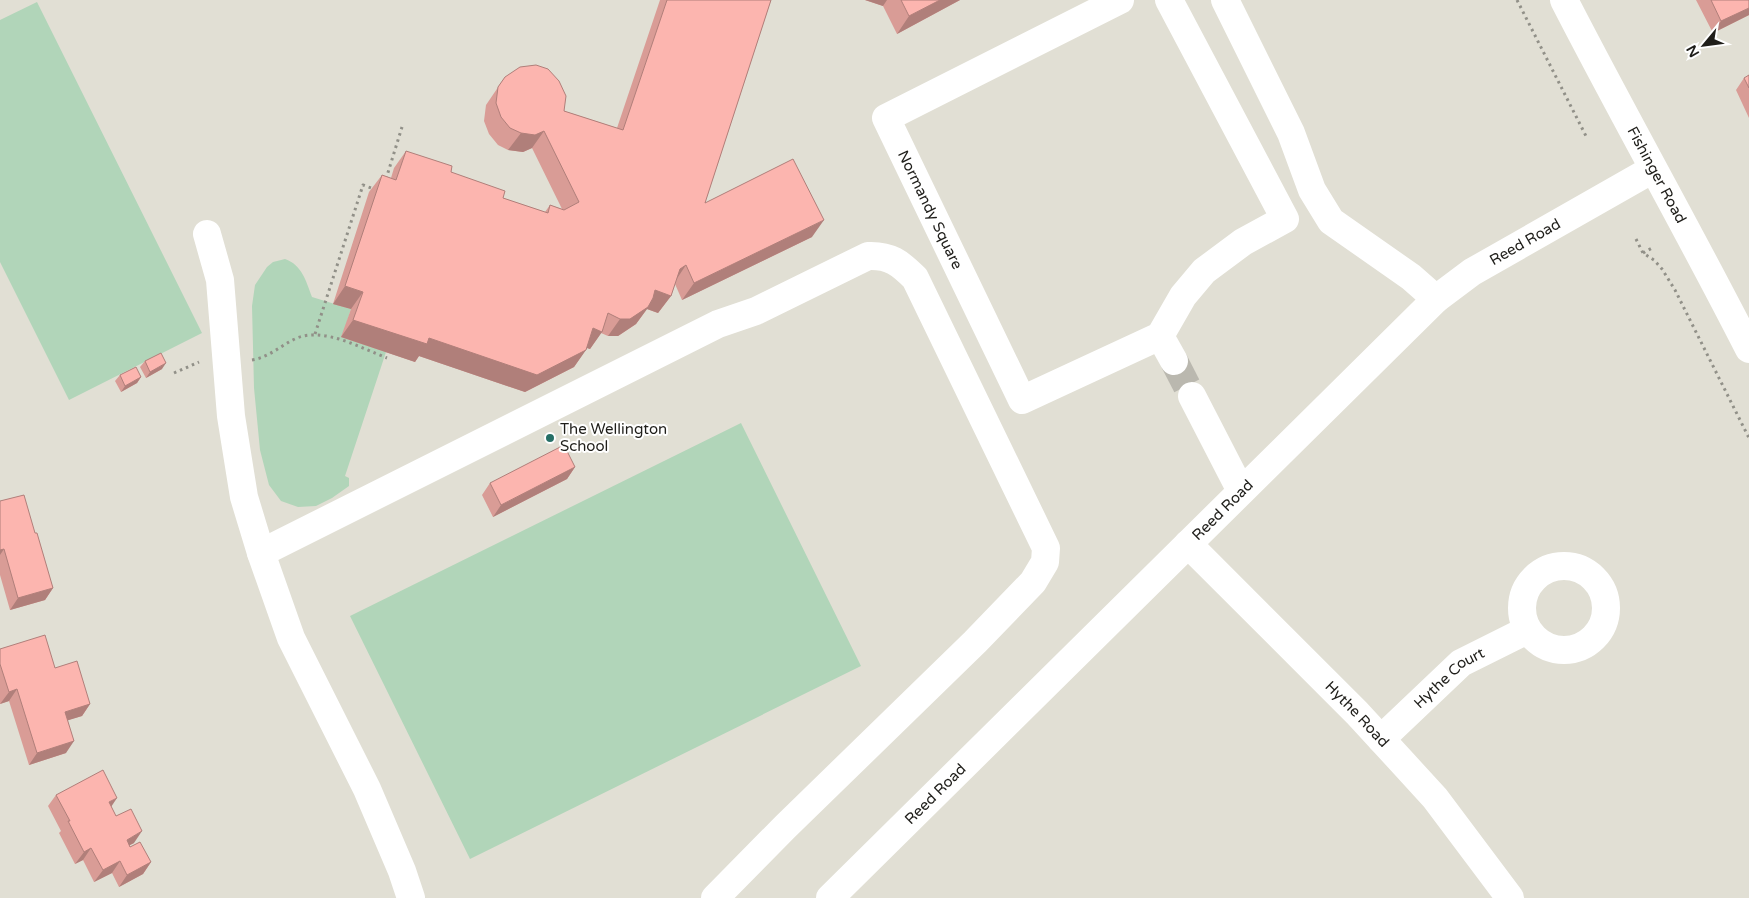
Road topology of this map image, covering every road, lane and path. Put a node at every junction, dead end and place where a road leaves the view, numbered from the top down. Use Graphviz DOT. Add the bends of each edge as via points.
graph roads {
  1 [pos="1120,0"];
  2 [pos="1169,0"];
  3 [pos="1225,0"];
  4 [pos="1516,0"];
  5 [pos="1564,0"];
  6 [pos="402,127"];
  7 [pos="1587,138"];
  8 [pos="391,164"];
  9 [pos="400,166"];
  10 [pos="1652,169"];
  11 [pos="385,182"];
  12 [pos="382,191"];
  13 [pos="207,234"];
  14 [pos="1636,240"];
  15 [pos="1654,247"];
  16 [pos="1643,253"];
  17 [pos="1436,299"];
  18 [pos="315,334"];
  19 [pos="1160,336"];
  20 [pos="1749,349"];
  21 [pos="387,358"];
  22 [pos="248,360"];
  23 [pos="1174,361"];
  24 [pos="203,362"];
  25 [pos="174,373"];
  26 [pos="1192,396"];
  27 [pos="1749,438"];
  28 [pos="1241,491"];
  29 [pos="1188,544"];
  30 [pos="261,553"];
  31 [pos="1527,630"];
  32 [pos="1381,739"];
  33 [pos="411,898"];
  34 [pos="715,898"];
  35 [pos="830,898"];
  36 [pos="1510,898"];
  1 -- 19 [label="main road, Normandy Square" via="886,118 1022,400"];
  2 -- 19 [label="main road" via="1284,220 1243,242 1204,271 1183,296"];
  3 -- 17 [label="main road" via="1291,133 1312,190 1330,221 1411,277"];
  4 -- 7 [label="path"];
  5 -- 10 [label="main road, Fishinger Road"];
  6 -- 8 [label="path"];
  8 -- 9 [label="path"];
  8 -- 11 [label="path"];
  10 -- 17 [label="main road, Reed Road" via="1472,272"];
  10 -- 20 [label="main road, Fishinger Road"];
  12 -- 18 [label="path" via="363,185"];
  13 -- 30 [label="main road" via="220,280 231,416 244,498"];
  14 -- 16 [label="path"];
  15 -- 16 [label="path"];
  16 -- 27 [label="path" via="1662,269 1675,290"];
  17 -- 28 [label="main road, Reed Road"];
  18 -- 21 [label="path"];
  18 -- 22 [label="path" via="297,338 265,357"];
  19 -- 23 [label="main road"];
  24 -- 25 [label="path"];
  26 -- 28 [label="main road"];
  28 -- 29 [label="main road, Reed Road"];
  29 -- 32 [label="main road, Hythe Road"];
  29 -- 35 [label="main road, Reed Road"];
  30 -- 33 [label="main road" via="292,638 367,789"];
  30 -- 34 [label="main road" via="718,324 756,311 868,256 882,255 902,265 915,278 1046,548 1045,562 1033,582 975,642"];
  31 -- 32 [label="main road, Hythe Court" via="1461,663"];
  32 -- 36 [label="main road, Hythe Road" via="1435,798"];
}
